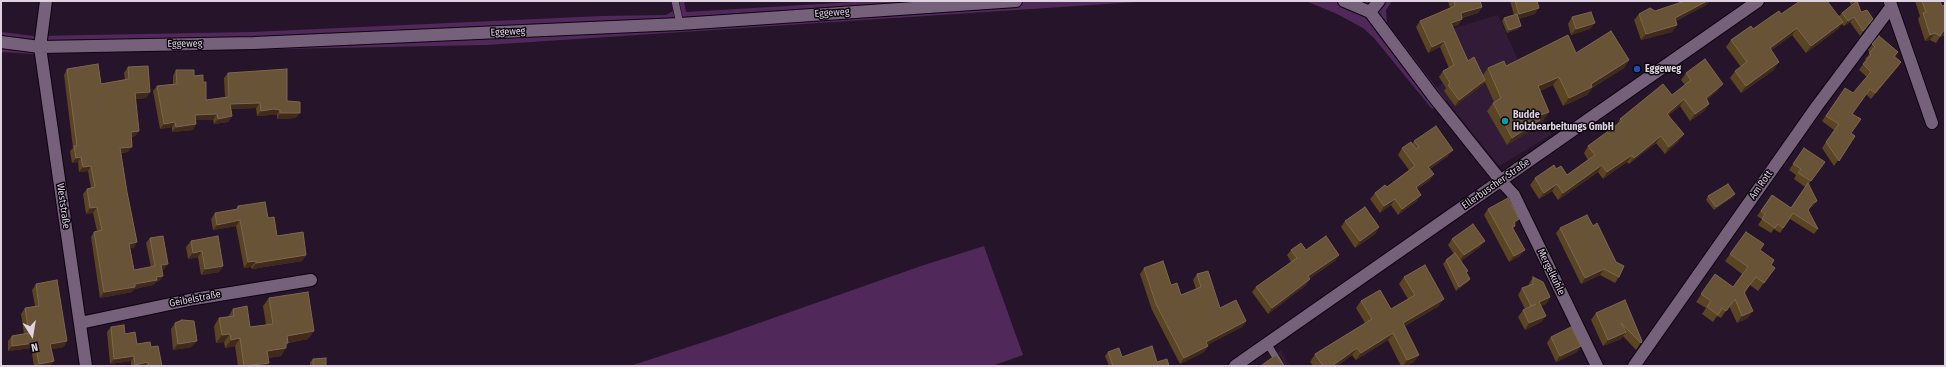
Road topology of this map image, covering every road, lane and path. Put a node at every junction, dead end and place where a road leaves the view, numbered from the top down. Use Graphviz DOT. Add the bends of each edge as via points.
graph roads {
  1 [pos="46,1"];
  2 [pos="675,1"];
  3 [pos="1016,1"];
  4 [pos="1344,1"];
  5 [pos="1379,1"];
  6 [pos="1758,1"];
  7 [pos="1890,4"];
  8 [pos="1370,12"];
  9 [pos="680,24"];
  10 [pos="1,42"];
  11 [pos="40,47"];
  12 [pos="1932,123"];
  13 [pos="1500,181"];
  14 [pos="311,280"];
  15 [pos="80,324"];
  16 [pos="1267,343"];
  17 [pos="86,366"];
  18 [pos="1235,366"];
  19 [pos="1281,366"];
  20 [pos="1597,366"];
  21 [pos="1634,366"];
  1 -- 11 [label="street, Weststraße"];
  2 -- 9 [label="lane"];
  3 -- 9 [label="street, Eggeweg"];
  4 -- 8 [label="street"];
  5 -- 8 [label="street"];
  6 -- 13 [label="street, Ellerbuscher Straße"];
  7 -- 12 [label="street, Am Rott"];
  7 -- 21 [label="street, Am Rott"];
  8 -- 13 [label="street"];
  9 -- 11 [label="street, Eggeweg" via="254,43"];
  10 -- 11 [label="street, Eggeweg"];
  11 -- 15 [label="street, Weststraße"];
  13 -- 16 [label="street, Ellerbuscher Straße"];
  13 -- 20 [label="street, Mergelkuhle" via="1514,195"];
  14 -- 15 [label="street, Geibelstraße" via="194,299"];
  15 -- 17 [label="street, Weststraße"];
  16 -- 18 [label="street, Ellerbuscher Straße"];
  16 -- 19 [label="lane"];
}
